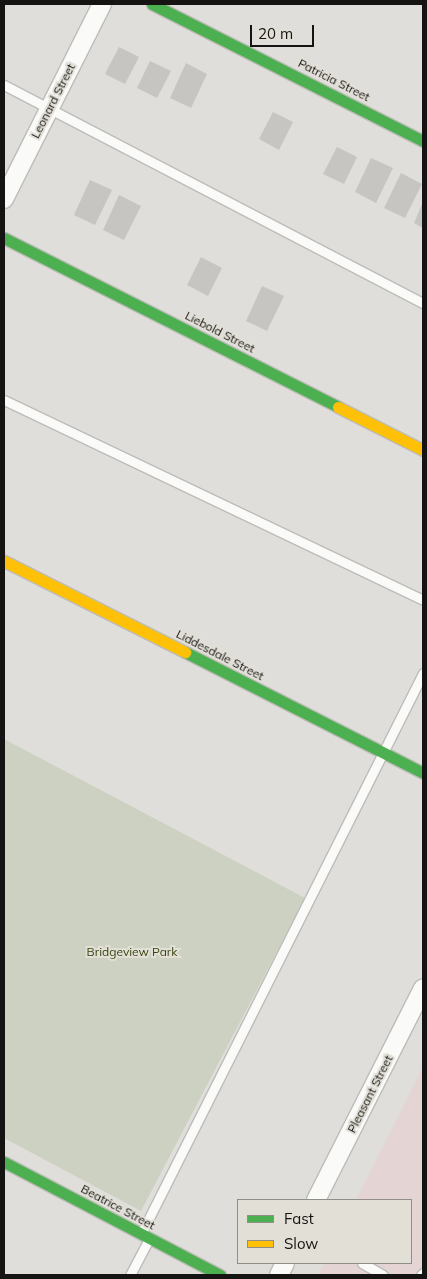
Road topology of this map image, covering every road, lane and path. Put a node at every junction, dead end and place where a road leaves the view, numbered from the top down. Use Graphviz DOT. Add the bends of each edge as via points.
graph roads {
  1 [pos="102,4"];
  2 [pos="152,4"];
  3 [pos="4,85"];
  4 [pos="49,108"];
  5 [pos="423,141"];
  6 [pos="4,199"];
  7 [pos="4,238"];
  8 [pos="423,303"];
  9 [pos="4,400"];
  10 [pos="423,450"];
  11 [pos="4,561"];
  12 [pos="423,600"];
  13 [pos="423,673"];
  14 [pos="385,754"];
  15 [pos="423,773"];
  16 [pos="423,988"];
  17 [pos="4,1162"];
  18 [pos="317,1199"];
  19 [pos="145,1236"];
  20 [pos="364,1264"];
  21 [pos="130,1275"];
  22 [pos="220,1275"];
  23 [pos="383,1275"];
  1 -- 4 [label="street, Leonard Street"];
  2 -- 5 [label="street, Patricia Street"];
  3 -- 4 [label="lane"];
  4 -- 6 [label="street, Leonard Street"];
  4 -- 8 [label="lane"];
  7 -- 10 [label="street, Liebold Street"];
  9 -- 12 [label="lane"];
  11 -- 14 [label="street, Liddesdale Street"];
  13 -- 14 [label="lane"];
  14 -- 15 [label="street, Liddesdale Street"];
  14 -- 19 [label="lane"];
  16 -- 18 [label="street, Pleasant Street"];
  17 -- 19 [label="street, Beatrice Street"];
  19 -- 21 [label="lane"];
  19 -- 22 [label="street, Beatrice Street"];
  20 -- 23 [label="lane"];
}
